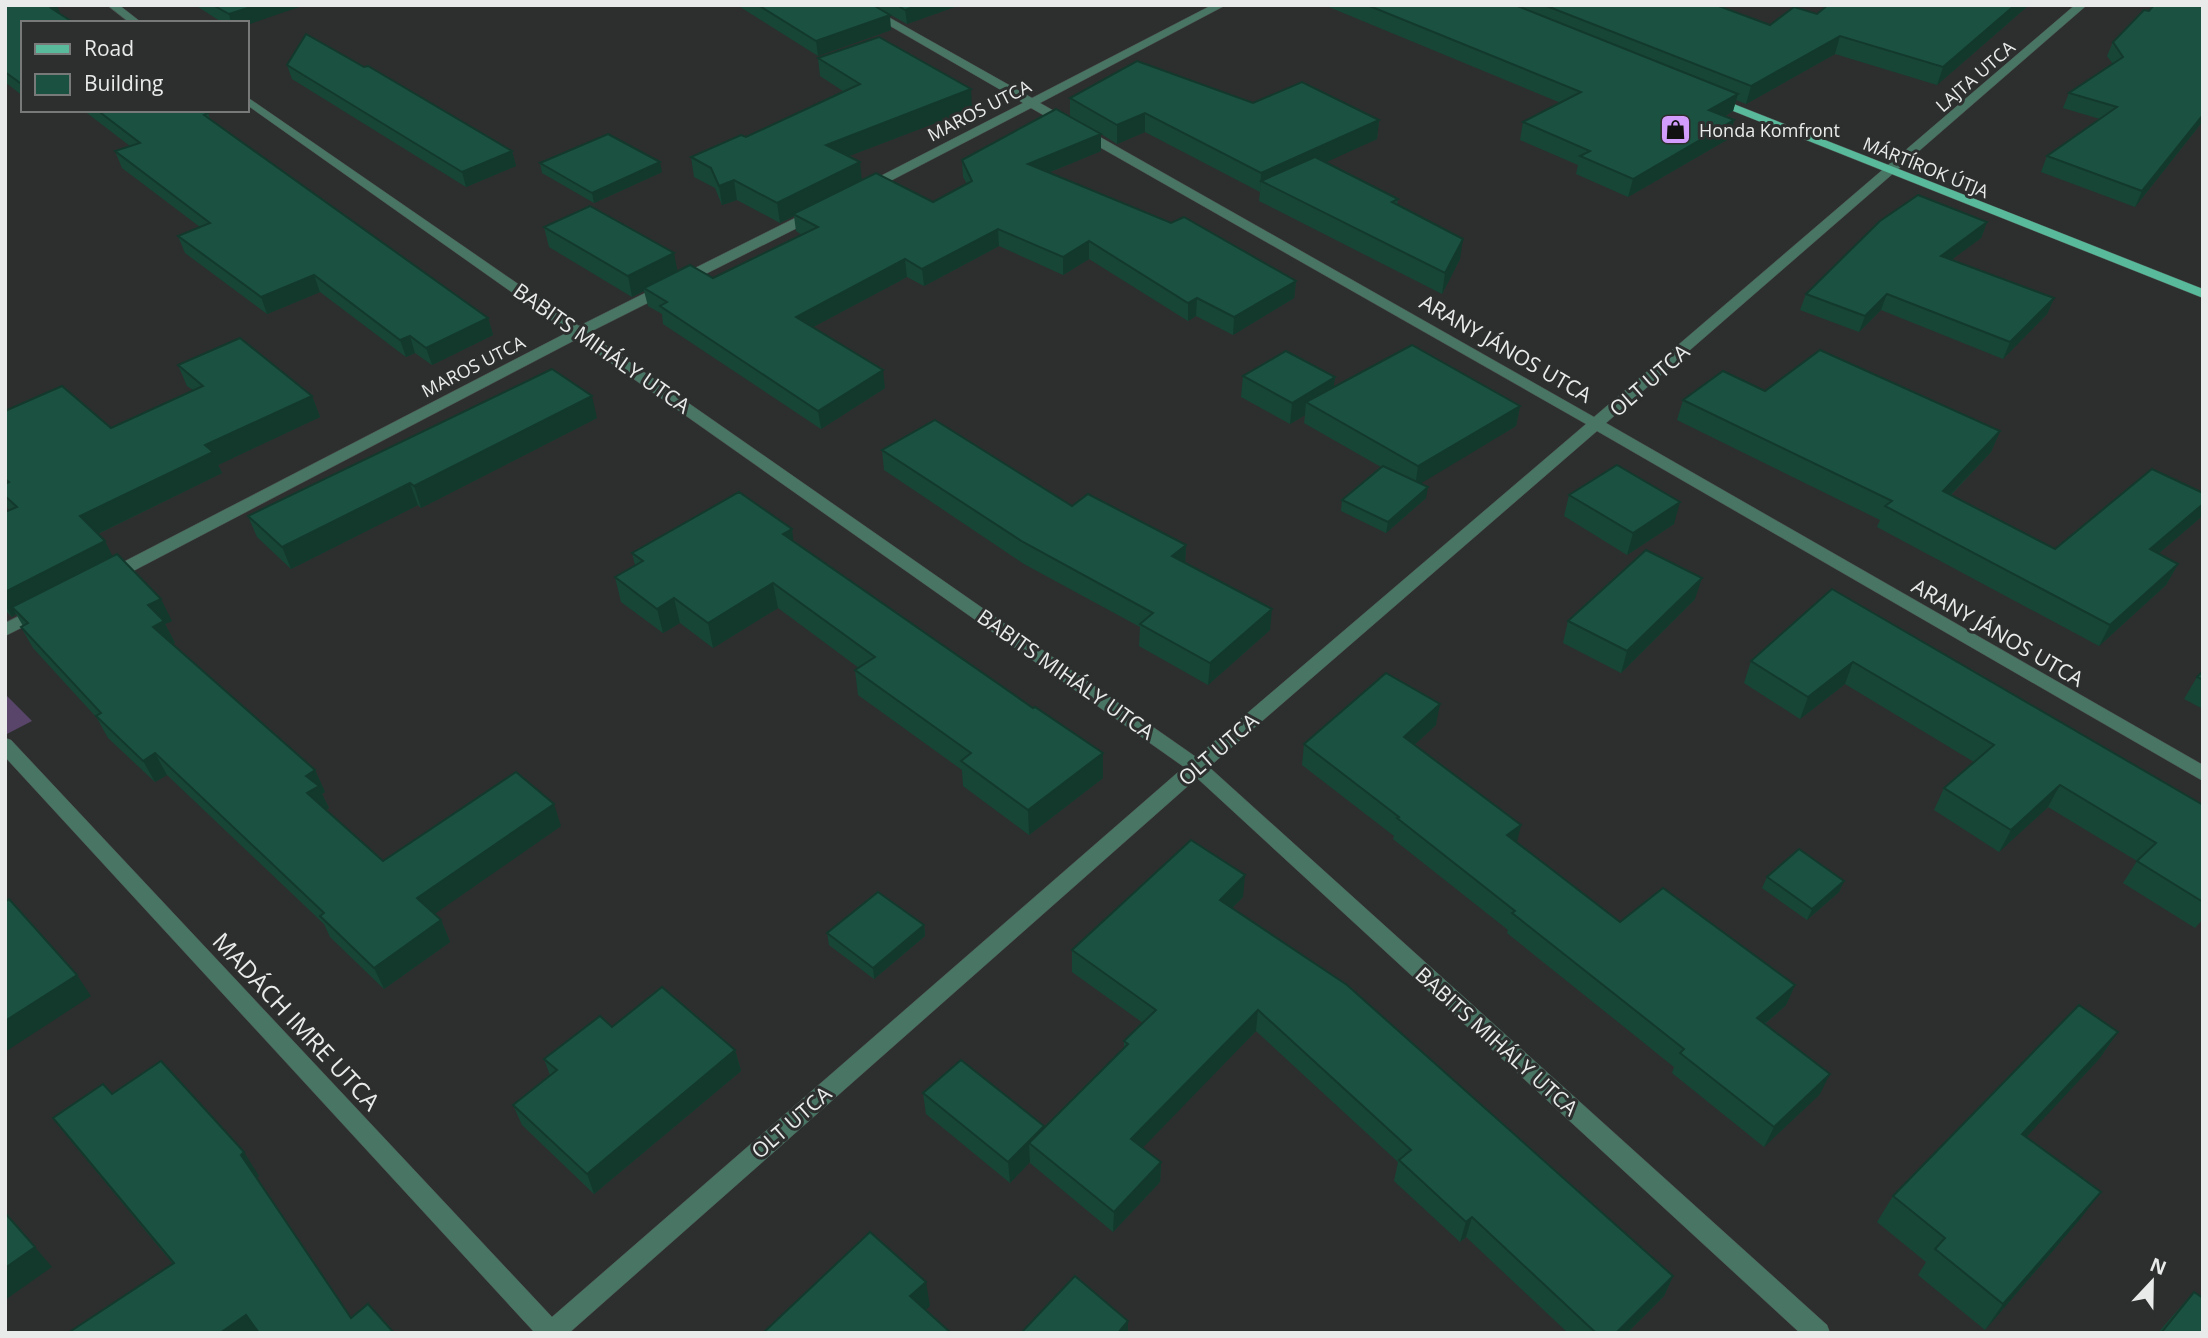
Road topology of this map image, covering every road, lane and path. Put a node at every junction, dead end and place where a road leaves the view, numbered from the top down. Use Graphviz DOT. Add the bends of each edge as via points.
graph roads {
  1 [pos="112,5"];
  2 [pos="859,5"];
  3 [pos="1221,5"];
  4 [pos="2082,5"];
  5 [pos="134,21"];
  6 [pos="1699,94"];
  7 [pos="248,101"];
  8 [pos="1034,104"];
  9 [pos="1891,172"];
  10 [pos="849,196"];
  11 [pos="825,209"];
  12 [pos="2203,294"];
  13 [pos="579,332"];
  14 [pos="1598,425"];
  15 [pos="91,586"];
  16 [pos="54,605"];
  17 [pos="5,630"];
  18 [pos="5,745"];
  19 [pos="1197,767"];
  20 [pos="2203,774"];
  21 [pos="551,1333"];
  22 [pos="1818,1333"];
  1 -- 5 [label="street"];
  2 -- 8 [label="street, ARANY JÁNOS UTCA"];
  3 -- 8 [label="street, MAROS UTCA"];
  4 -- 9 [label="street, LAJTA UTCA"];
  6 -- 9 [label="main road, MÁRTÍROK ÚTJA"];
  7 -- 13 [label="street, BABITS MIHÁLY UTCA"];
  8 -- 10 [label="street, MAROS UTCA"];
  8 -- 14 [label="street, ARANY JÁNOS UTCA"];
  9 -- 12 [label="main road, MÁRTÍROK ÚTJA"];
  9 -- 14 [label="street, OLT UTCA"];
  11 -- 13 [label="street, MAROS UTCA"];
  13 -- 15 [label="street, MAROS UTCA"];
  13 -- 19 [label="street, BABITS MIHÁLY UTCA"];
  14 -- 19 [label="street, OLT UTCA"];
  14 -- 20 [label="street, ARANY JÁNOS UTCA"];
  16 -- 17 [label="street"];
  18 -- 21 [label="street, MADÁCH IMRE UTCA"];
  19 -- 21 [label="street, OLT UTCA"];
  19 -- 22 [label="street, BABITS MIHÁLY UTCA"];
}
